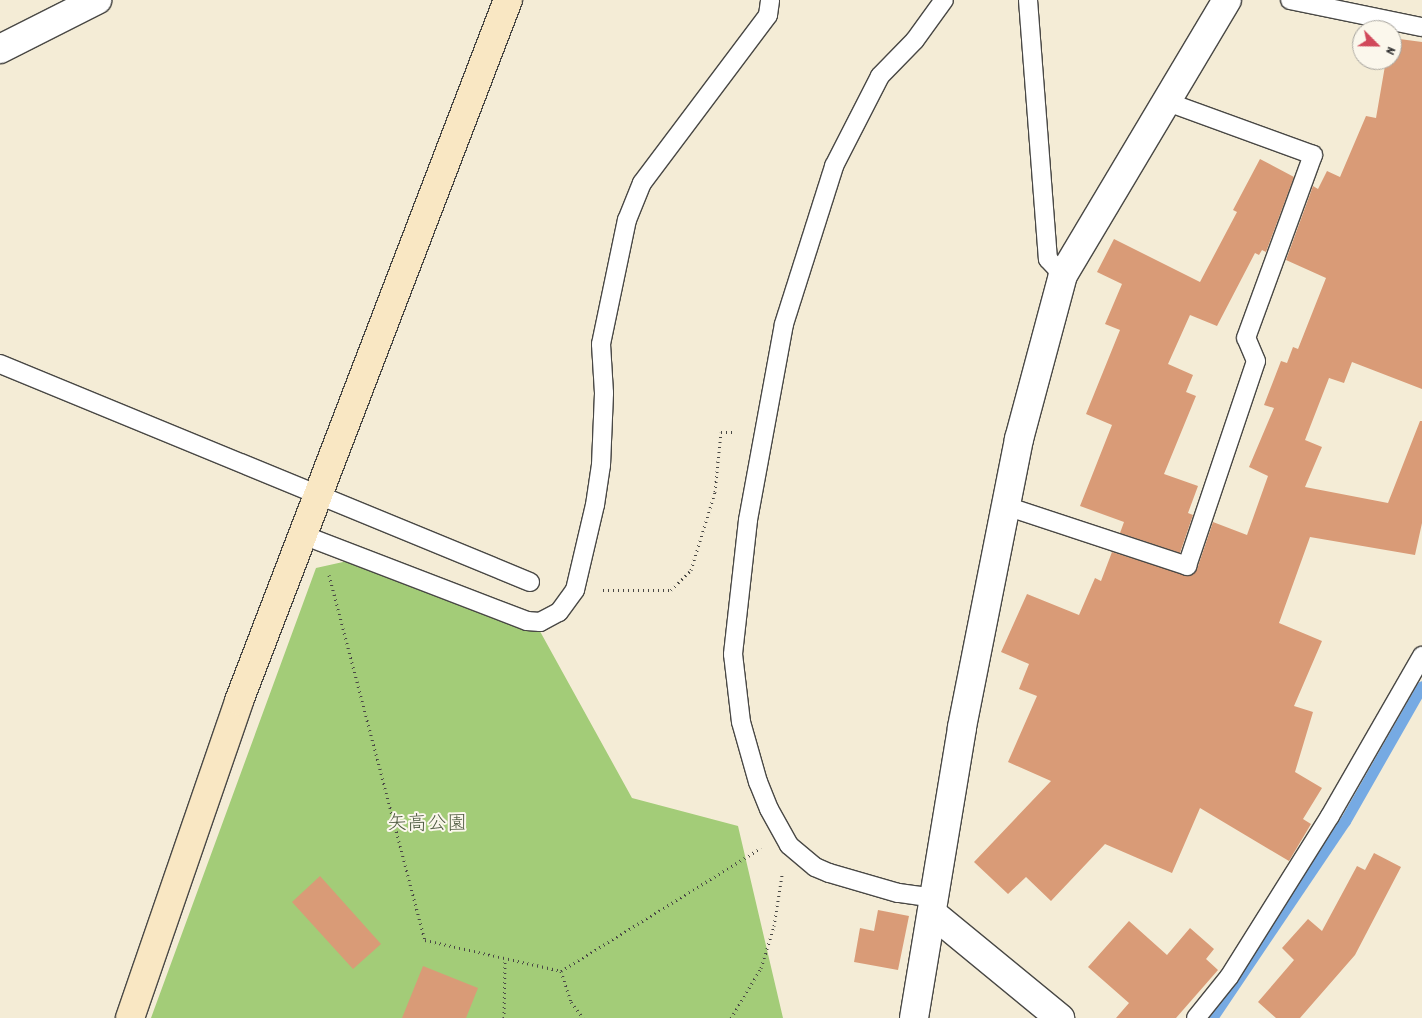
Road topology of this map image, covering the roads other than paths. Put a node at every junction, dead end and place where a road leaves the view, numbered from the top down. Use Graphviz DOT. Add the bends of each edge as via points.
graph roads {
  1 [pos="97,0"];
  2 [pos="508,0"];
  3 [pos="770,0"];
  4 [pos="944,0"];
  5 [pos="1028,0"];
  6 [pos="1227,0"];
  7 [pos="1290,0"];
  8 [pos="1422,27"];
  9 [pos="0,49"];
  10 [pos="1167,102"];
  11 [pos="1063,275"];
  12 [pos="0,364"];
  13 [pos="318,495"];
  14 [pos="1006,506"];
  15 [pos="311,538"];
  16 [pos="530,582"];
  17 [pos="1422,656"];
  18 [pos="934,905"];
  19 [pos="130,1018"];
  20 [pos="914,1018"];
  21 [pos="1060,1018"];
  22 [pos="1196,1018"];
  1 -- 9 [label="street"];
  2 -- 13 [label="street"];
  3 -- 15 [label="lane" via="768,14 642,183 626,220 602,344 601,465 595,505 575,590 559,612 540,622 527,621"];
  4 -- 18 [label="lane" via="915,40 880,76 834,166 784,324 748,520 733,654 741,722 758,782 786,840 815,867"];
  5 -- 11 [label="lane" via="1048,260"];
  6 -- 10 [label="street"];
  7 -- 8 [label="lane"];
  10 -- 11 [label="street"];
  10 -- 14 [label="lane" via="1312,155 1246,338 1256,361 1187,566"];
  11 -- 14 [label="street" via="1018,439"];
  12 -- 13 [label="lane"];
  13 -- 15 [label="street"];
  13 -- 16 [label="lane"];
  14 -- 18 [label="street" via="962,727"];
  15 -- 19 [label="street" via="239,701"];
  17 -- 22 [label="lane" via="1330,816 1229,977"];
  18 -- 20 [label="street"];
  18 -- 21 [label="street"];
}
